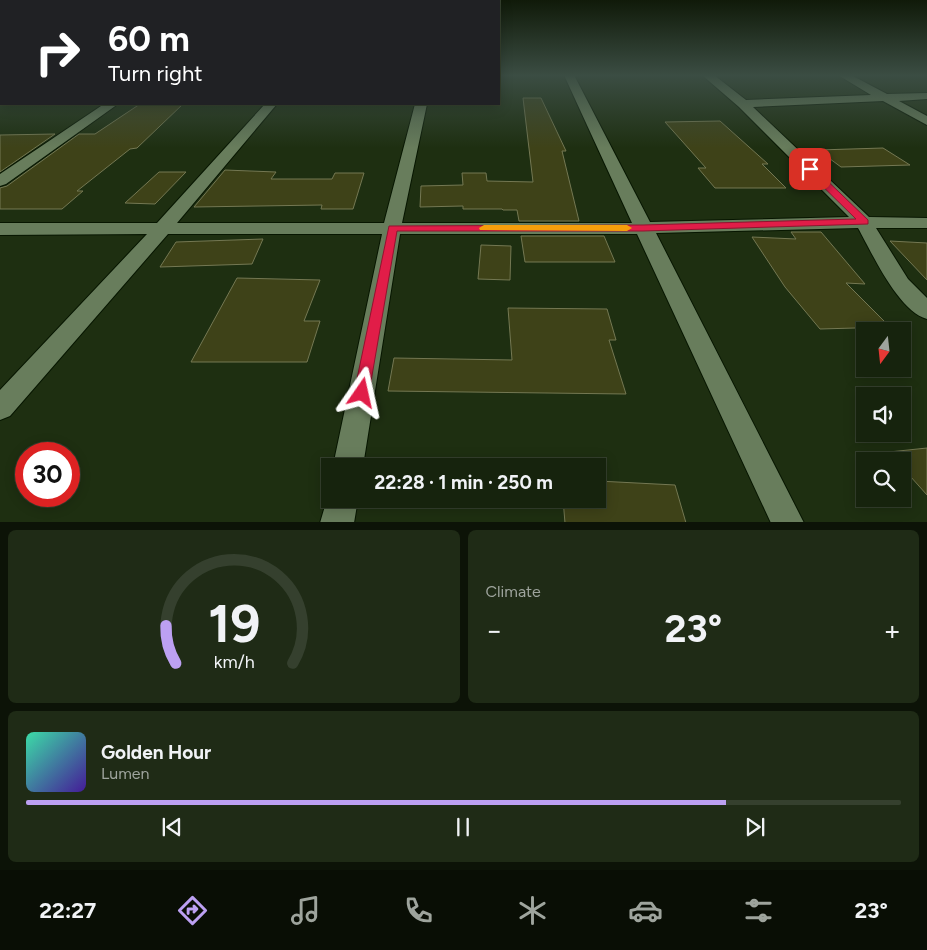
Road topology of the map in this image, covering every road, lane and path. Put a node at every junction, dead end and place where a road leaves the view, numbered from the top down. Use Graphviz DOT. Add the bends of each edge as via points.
graph roads {
  1 [pos="581,99"];
  2 [pos="737,99"];
  3 [pos="852,99"];
  4 [pos="887,99"];
  5 [pos="743,104"];
  6 [pos="111,105"];
  7 [pos="270,105"];
  8 [pos="421,105"];
  9 [pos="927,121"];
  10 [pos="0,181"];
  11 [pos="864,222"];
  12 [pos="927,223"];
  13 [pos="164,227"];
  14 [pos="392,228"];
  15 [pos="643,228"];
  16 [pos="0,229"];
  17 [pos="927,311"];
  18 [pos="0,408"];
  19 [pos="349,458"];
  20 [pos="340,508"];
  21 [pos="337,522"];
  22 [pos="788,522"];
  1 -- 15 [label="street"];
  2 -- 5 [label="street"];
  3 -- 5 [label="street"];
  4 -- 9 [label="street"];
  5 -- 11 [label="street"];
  6 -- 10 [label="street"];
  7 -- 13 [label="street"];
  8 -- 14 [label="street"];
  11 -- 12 [label="street"];
  11 -- 15 [label="street"];
  11 -- 17 [label="street" via="900,284"];
  13 -- 14 [label="street"];
  13 -- 16 [label="street"];
  13 -- 18 [label="street"];
  14 -- 15 [label="street"];
  14 -- 19 [label="street"];
  15 -- 22 [label="street"];
  20 -- 21 [label="street"];
}
